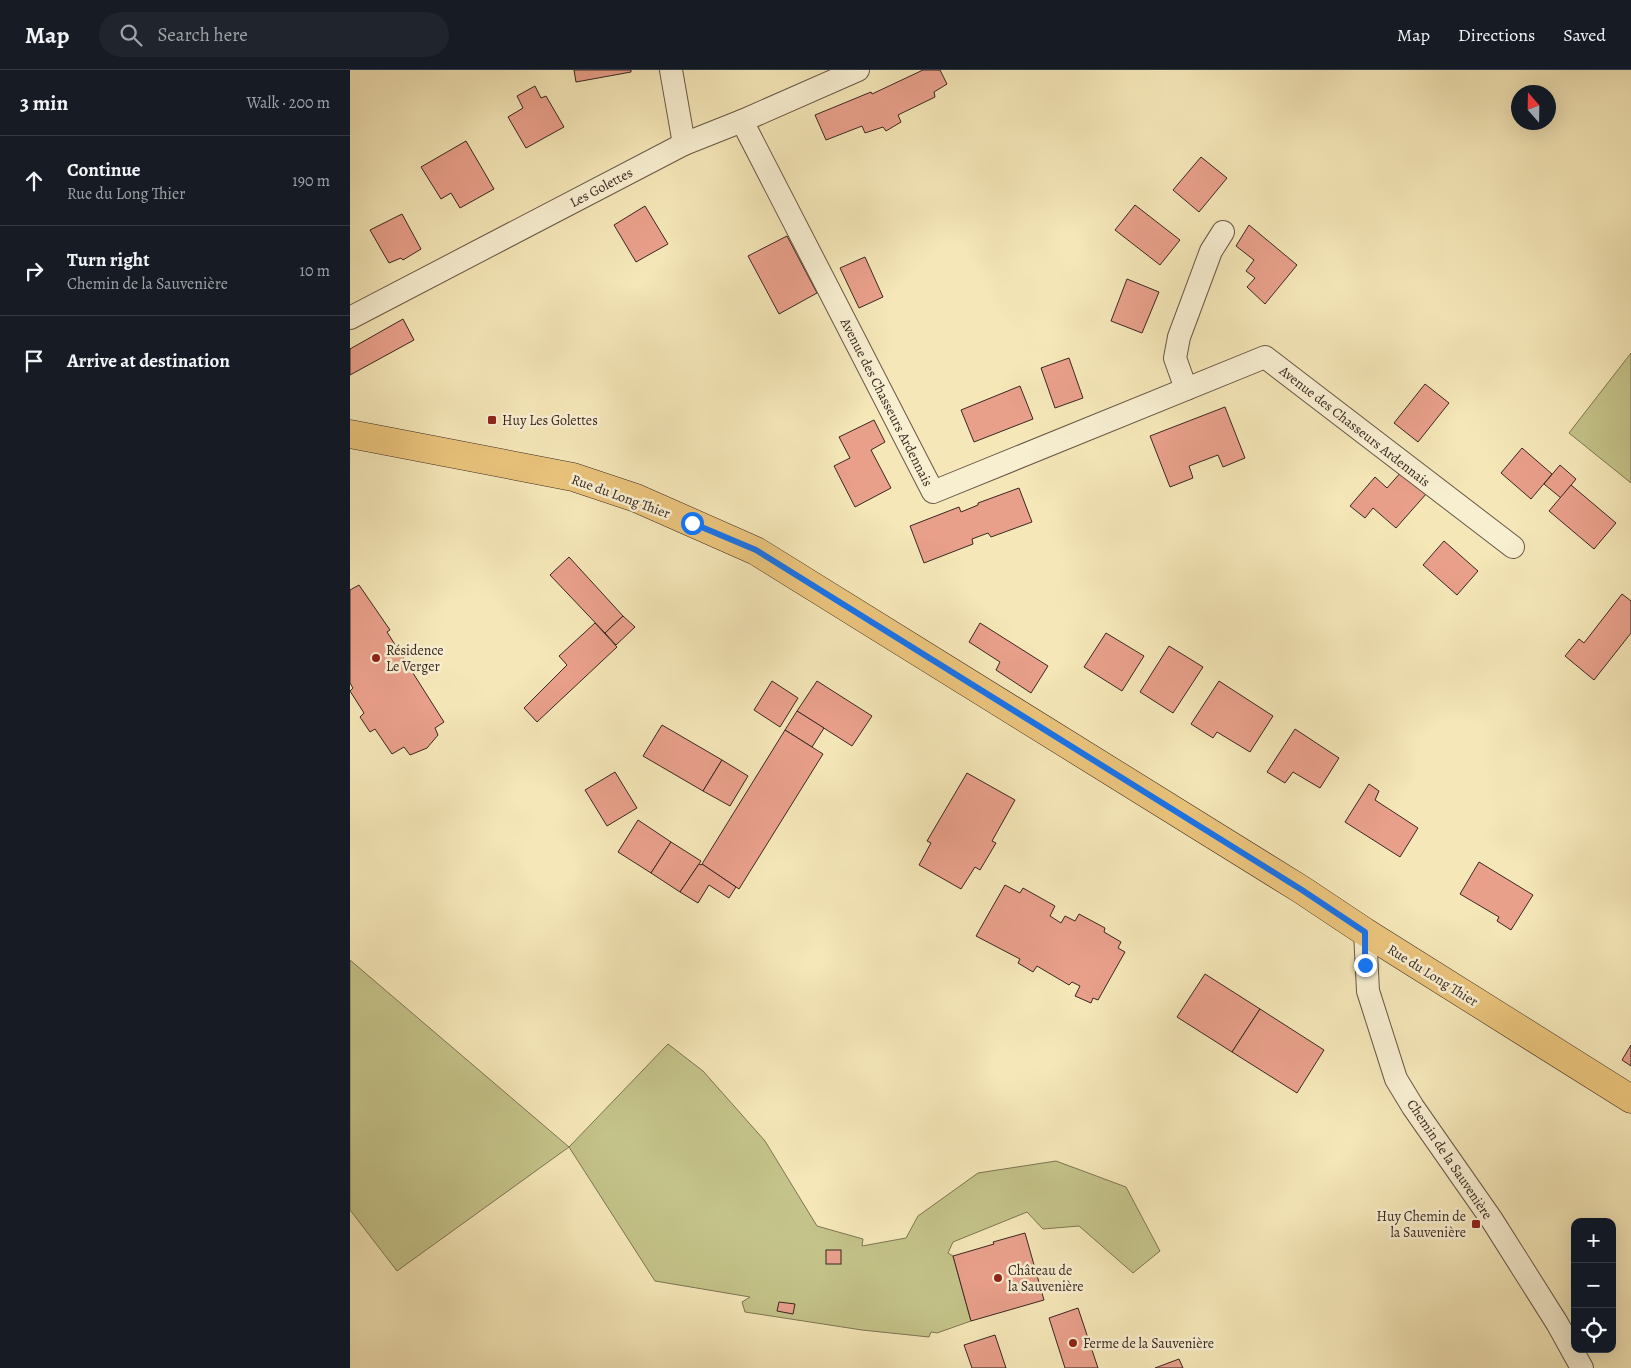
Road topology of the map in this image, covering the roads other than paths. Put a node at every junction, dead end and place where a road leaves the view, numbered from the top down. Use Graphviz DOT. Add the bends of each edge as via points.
graph roads {
  1 [pos="671,70"];
  2 [pos="858,70"];
  3 [pos="742,121"];
  4 [pos="684,144"];
  5 [pos="1223,232"];
  6 [pos="350,318"];
  7 [pos="1186,389"];
  8 [pos="350,434"];
  9 [pos="1513,547"];
  10 [pos="1365,932"];
  11 [pos="1631,1099"];
  12 [pos="1582,1368"];
  1 -- 4 [label="street"];
  2 -- 3 [label="street, Les Golettes"];
  3 -- 4 [label="street, Les Golettes"];
  3 -- 7 [label="street, Avenue des Chasseurs Ardennais" via="933,492"];
  4 -- 6 [label="street, Les Golettes"];
  5 -- 7 [label="street" via="1211,251 1179,337 1175,358"];
  7 -- 9 [label="street, Avenue des Chasseurs Ardennais" via="1265,356"];
  8 -- 10 [label="main road, Rue du Long Thier" via="573,477 636,498 756,550"];
  10 -- 11 [label="main road, Rue du Long Thier"];
  10 -- 12 [label="street, Chemin de la Sauvenière" via="1368,991 1396,1079 1492,1220"];
}
